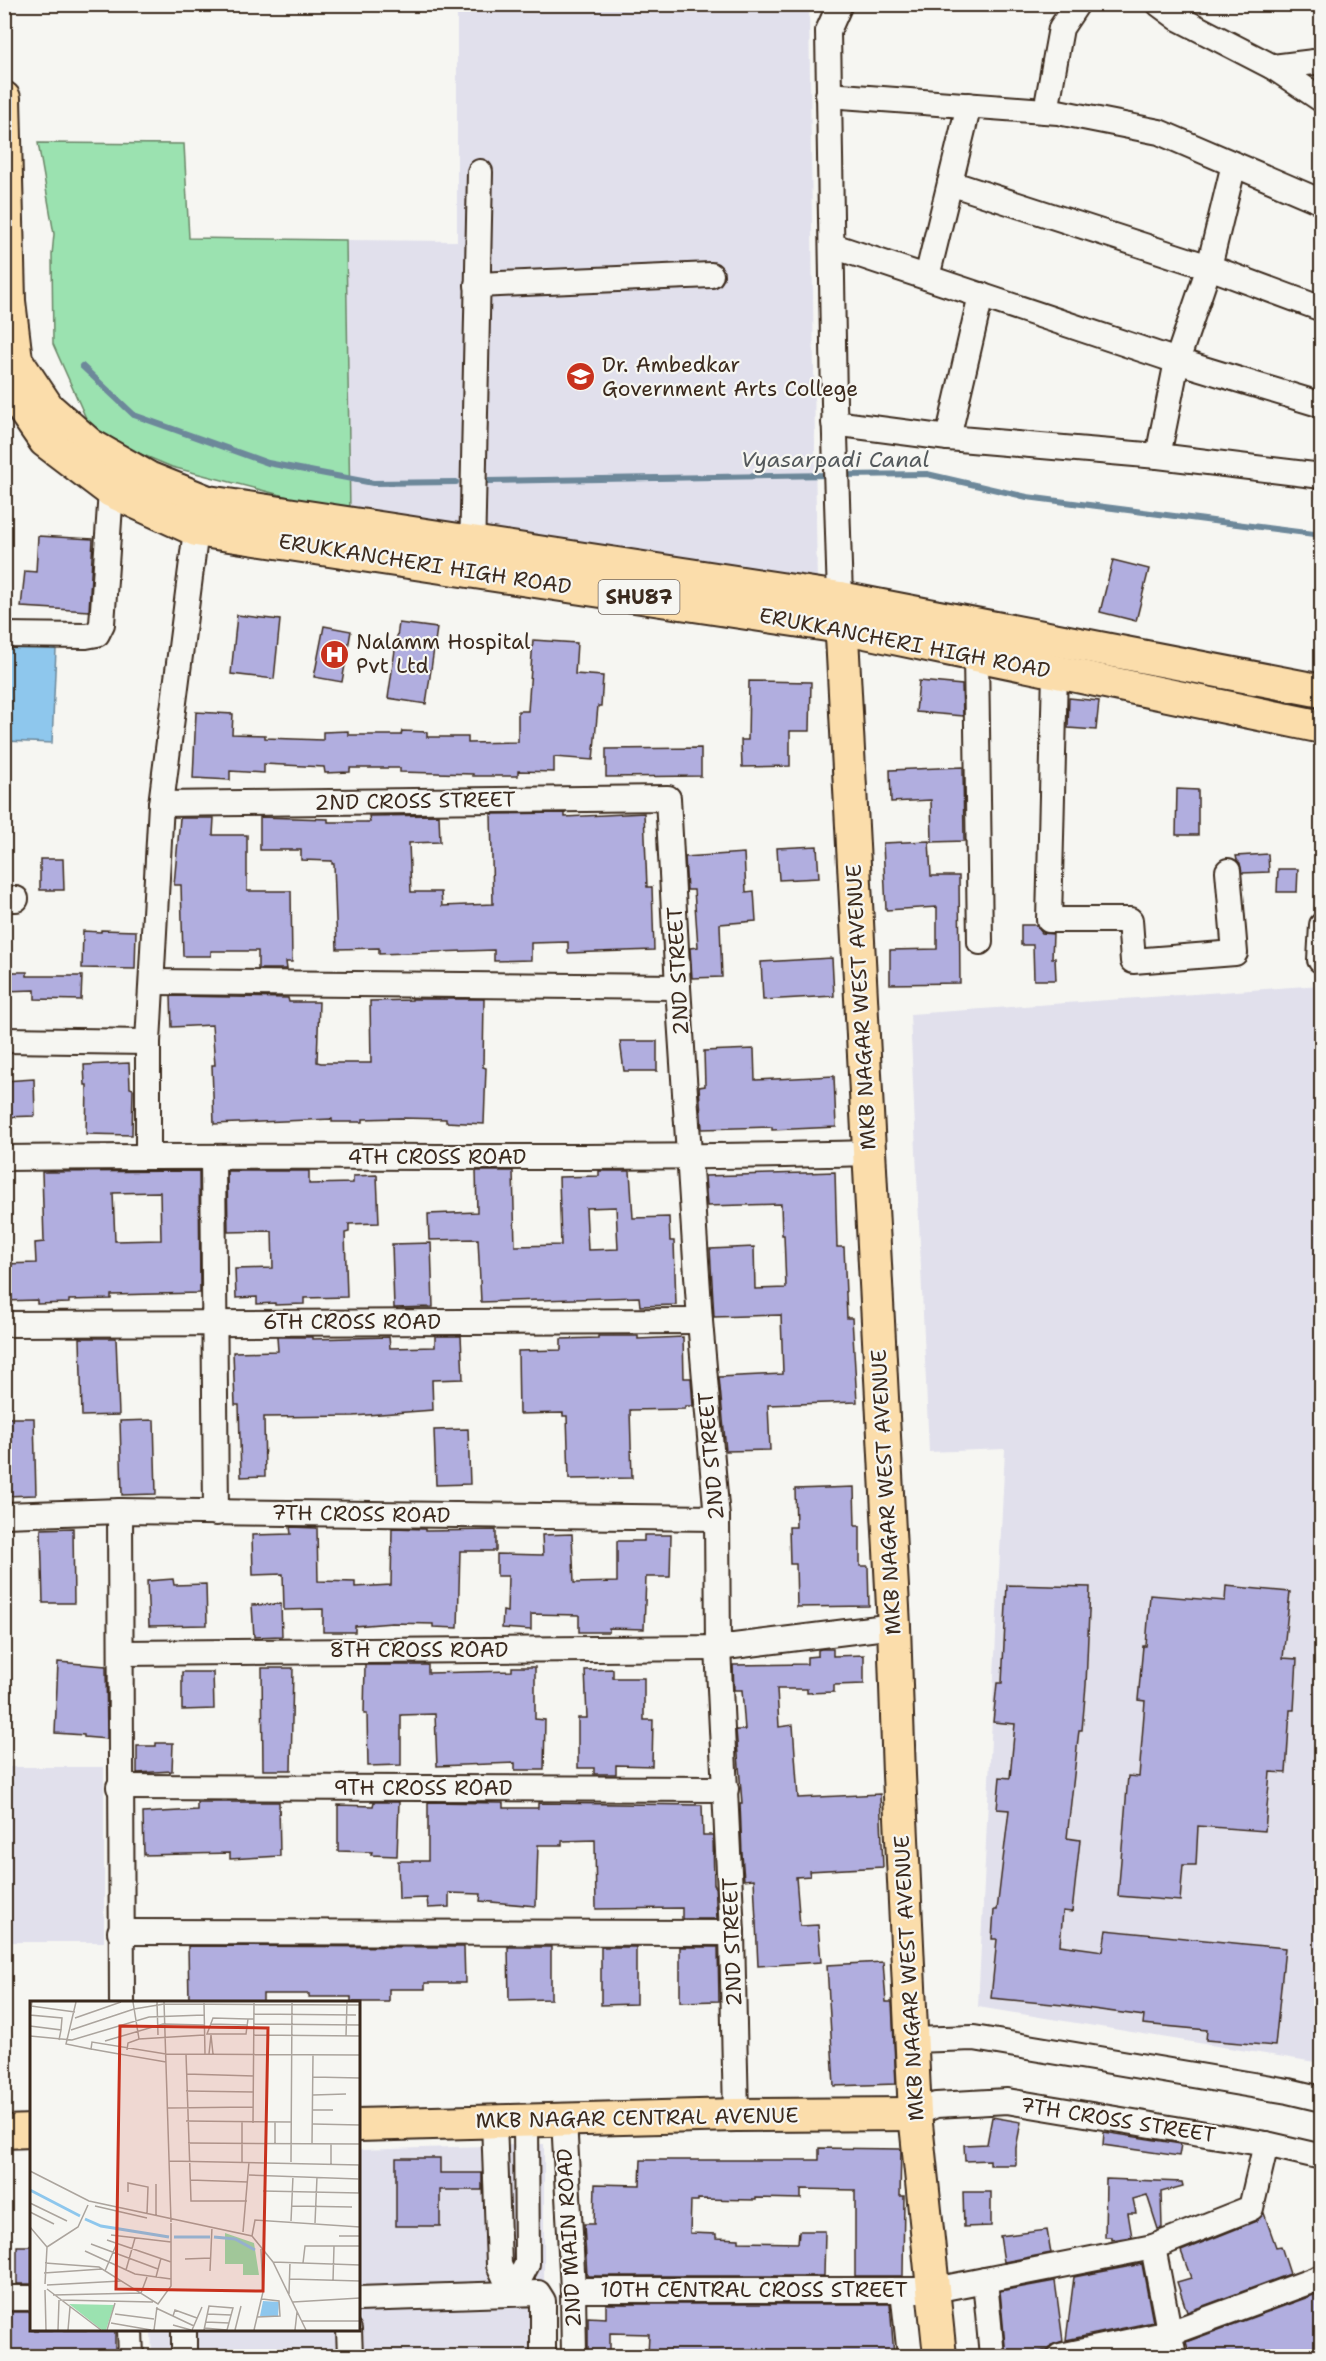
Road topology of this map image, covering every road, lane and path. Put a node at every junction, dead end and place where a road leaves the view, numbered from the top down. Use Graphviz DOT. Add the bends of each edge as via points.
graph roads {
  1 [pos="840,4"];
  2 [pos="1077,4"];
  3 [pos="1159,4"];
  4 [pos="1322,61"];
  5 [pos="1273,67"];
  6 [pos="828,95"];
  7 [pos="4,98"];
  8 [pos="1322,100"];
  9 [pos="969,105"];
  10 [pos="1046,111"];
  11 [pos="1234,164"];
  12 [pos="480,172"];
  13 [pos="950,183"];
  14 [pos="1322,202"];
  15 [pos="832,246"];
  16 [pos="1209,267"];
  17 [pos="711,275"];
  18 [pos="927,277"];
  19 [pos="477,285"];
  20 [pos="981,295"];
  21 [pos="1322,309"];
  22 [pos="1177,361"];
  23 [pos="4,382"];
  24 [pos="1322,405"];
  25 [pos="834,423"];
  26 [pos="948,438"];
  27 [pos="1158,456"];
  28 [pos="1322,476"];
  29 [pos="111,491"];
  30 [pos="196,530"];
  31 [pos="472,557"];
  32 [pos="840,613"];
  33 [pos="4,635"];
  34 [pos="976,655"];
  35 [pos="1055,671"];
  36 [pos="1322,691"];
  37 [pos="1322,727"];
  38 [pos="668,798"];
  39 [pos="161,804"];
  40 [pos="1228,871"];
  41 [pos="1322,925"];
  42 [pos="980,942"];
  43 [pos="1320,960"];
  44 [pos="152,982"];
  45 [pos="678,987"];
  46 [pos="4,1040"];
  47 [pos="148,1042"];
  48 [pos="869,1154"];
  49 [pos="148,1156"];
  50 [pos="213,1157"];
  51 [pos="4,1158"];
  52 [pos="690,1158"];
  53 [pos="700,1321"];
  54 [pos="214,1322"];
  55 [pos="4,1324"];
  56 [pos="120,1511"];
  57 [pos="216,1513"];
  58 [pos="4,1515"];
  59 [pos="717,1518"];
  60 [pos="894,1626"];
  61 [pos="718,1648"];
  62 [pos="121,1653"];
  63 [pos="120,1787"];
  64 [pos="726,1789"];
  65 [pos="120,1932"];
  66 [pos="732,1933"];
  67 [pos="122,2001"];
  68 [pos="912,2040"];
  69 [pos="1322,2099"];
  70 [pos="915,2114"];
  71 [pos="736,2115"];
  72 [pos="564,2119"];
  73 [pos="526,2120"];
  74 [pos="494,2121"];
  75 [pos="360,2125"];
  76 [pos="30,2131"];
  77 [pos="4,2132"];
  78 [pos="1266,2145"];
  79 [pos="1322,2157"];
  80 [pos="1153,2247"];
  81 [pos="1322,2277"];
  82 [pos="985,2280"];
  83 [pos="573,2290"];
  84 [pos="903,2290"];
  85 [pos="934,2290"];
  86 [pos="512,2293"];
  87 [pos="4,2298"];
  88 [pos="30,2298"];
  89 [pos="360,2299"];
  90 [pos="130,2331"];
  91 [pos="184,2331"];
  92 [pos="349,2331"];
  93 [pos="1172,2345"];
  94 [pos="131,2356"];
  95 [pos="183,2356"];
  96 [pos="350,2356"];
  97 [pos="543,2356"];
  98 [pos="574,2356"];
  99 [pos="910,2356"];
  100 [pos="940,2356"];
  101 [pos="992,2356"];
  102 [pos="1060,2356"];
  1 -- 6 [label="street" via="828,31"];
  2 -- 10 [label="street" via="1061,28"];
  3 -- 5 [label="street" via="1178,18"];
  4 -- 5 [label="street"];
  5 -- 8 [label="street"];
  6 -- 9 [label="street"];
  6 -- 15 [label="street"];
  7 -- 31 [label="main road, SHU87" via="9,301 16,360 48,408 90,445 148,478 208,502"];
  9 -- 10 [label="street"];
  9 -- 13 [label="street"];
  10 -- 11 [label="street" via="1159,132"];
  11 -- 14 [label="street"];
  11 -- 16 [label="street"];
  12 -- 19 [label="street"];
  13 -- 16 [label="street"];
  13 -- 18 [label="street"];
  15 -- 18 [label="street"];
  15 -- 25 [label="street"];
  16 -- 21 [label="street"];
  16 -- 22 [label="street"];
  17 -- 19 [label="street"];
  18 -- 20 [label="street"];
  19 -- 31 [label="street"];
  20 -- 22 [label="street"];
  20 -- 26 [label="street"];
  22 -- 24 [label="street"];
  22 -- 27 [label="street"];
  23 -- 29 [label="main road, ERUKKANCHERI HIGH ROAD / SHU87" via="45,441"];
  25 -- 26 [label="street"];
  25 -- 32 [label="street"];
  26 -- 27 [label="street"];
  27 -- 28 [label="street"];
  29 -- 30 [label="main road, ERUKKANCHERI HIGH ROAD / SHU87"];
  29 -- 33 [label="street" via="102,624 97,634"];
  30 -- 31 [label="main road, ERUKKANCHERI HIGH ROAD / SHU87"];
  30 -- 39 [label="street"];
  31 -- 32 [label="main road, ERUKKANCHERI HIGH ROAD / SHU87"];
  32 -- 34 [label="main road, ERUKKANCHERI HIGH ROAD / SHU87"];
  32 -- 36 [label="main road, SHU87"];
  32 -- 48 [label="main road, MKB NAGAR WEST AVENUE"];
  34 -- 35 [label="main road, ERUKKANCHERI HIGH ROAD / SHU87"];
  34 -- 42 [label="street"];
  35 -- 37 [label="main road, ERUKKANCHERI HIGH ROAD / SHU87"];
  35 -- 40 [label="street" via="1049,920 1130,920 1133,961 1235,953"];
  38 -- 39 [label="street, 2ND CROSS STREET"];
  38 -- 45 [label="street, 2ND STREET"];
  39 -- 44 [label="street"];
  41 -- 43 [label="street"];
  44 -- 45 [label="street"];
  44 -- 47 [label="street"];
  45 -- 52 [label="street, 2ND STREET"];
  46 -- 47 [label="street"];
  47 -- 49 [label="street"];
  48 -- 52 [label="street, 4TH CROSS ROAD"];
  48 -- 60 [label="main road, MKB NAGAR WEST AVENUE"];
  49 -- 50 [label="street, 4TH CROSS ROAD"];
  49 -- 51 [label="street, 4TH CROSS ROAD"];
  50 -- 52 [label="street, 4TH CROSS ROAD"];
  50 -- 54 [label="street"];
  52 -- 53 [label="street, 2ND STREET"];
  53 -- 54 [label="street, 6TH CROSS ROAD"];
  53 -- 59 [label="street, 2ND STREET"];
  54 -- 55 [label="street, 6TH CROSS ROAD"];
  54 -- 57 [label="street"];
  56 -- 57 [label="street, 7TH CROSS ROAD"];
  56 -- 58 [label="street, 7TH CROSS ROAD"];
  56 -- 62 [label="street"];
  57 -- 59 [label="street, 7TH CROSS ROAD"];
  59 -- 61 [label="street, 2ND STREET"];
  60 -- 61 [label="street, 8TH CROSS ROAD"];
  60 -- 68 [label="main road, MKB NAGAR WEST AVENUE"];
  61 -- 62 [label="street, 8TH CROSS ROAD"];
  61 -- 64 [label="street, 2ND STREET"];
  62 -- 63 [label="street"];
  63 -- 64 [label="street, 9TH CROSS ROAD"];
  63 -- 65 [label="street"];
  64 -- 66 [label="street, 2ND STREET"];
  65 -- 66 [label="street"];
  65 -- 67 [label="street"];
  66 -- 71 [label="street, 2ND STREET"];
  68 -- 69 [label="street" via="974,2038"];
  68 -- 70 [label="main road, MKB NAGAR WEST AVENUE"];
  70 -- 71 [label="main road, MKB NAGAR CENTRAL AVENUE"];
  70 -- 78 [label="street, 7TH CROSS STREET" via="936,2105 1007,2102"];
  70 -- 85 [label="main road, MKB NAGAR WEST AVENUE"];
  71 -- 72 [label="main road, MKB NAGAR CENTRAL AVENUE"];
  72 -- 73 [label="main road, MKB NAGAR CENTRAL AVENUE"];
  72 -- 83 [label="street, 2ND MAIN ROAD"];
  73 -- 74 [label="main road, MKB NAGAR CENTRAL AVENUE"];
  73 -- 86 [label="street" via="527,2264"];
  74 -- 75 [label="main road, MKB NAGAR CENTRAL AVENUE"];
  74 -- 86 [label="street" via="499,2265"];
  76 -- 77 [label="main road"];
  78 -- 79 [label="street, 7TH CROSS STREET"];
  78 -- 80 [label="street, 10TH CENTRAL CROSS STREET" via="1251,2208"];
  80 -- 82 [label="street, 10TH CENTRAL CROSS STREET"];
  80 -- 93 [label="street"];
  81 -- 93 [label="street"];
  82 -- 85 [label="street, 10TH CENTRAL CROSS STREET"];
  82 -- 101 [label="street"];
  83 -- 84 [label="street, 10TH CENTRAL CROSS STREET"];
  83 -- 98 [label="street, 2ND MAIN ROAD"];
  84 -- 85 [label="street, 10TH CENTRAL CROSS STREET"];
  84 -- 99 [label="street"];
  85 -- 100 [label="main road, MKB NAGAR WEST AVENUE"];
  86 -- 89 [label="street"];
  86 -- 97 [label="street" via="538,2293 543,2301"];
  87 -- 88 [label="street"];
  90 -- 94 [label="street"];
  91 -- 95 [label="street"];
  92 -- 96 [label="street"];
  93 -- 102 [label="street"];
}
